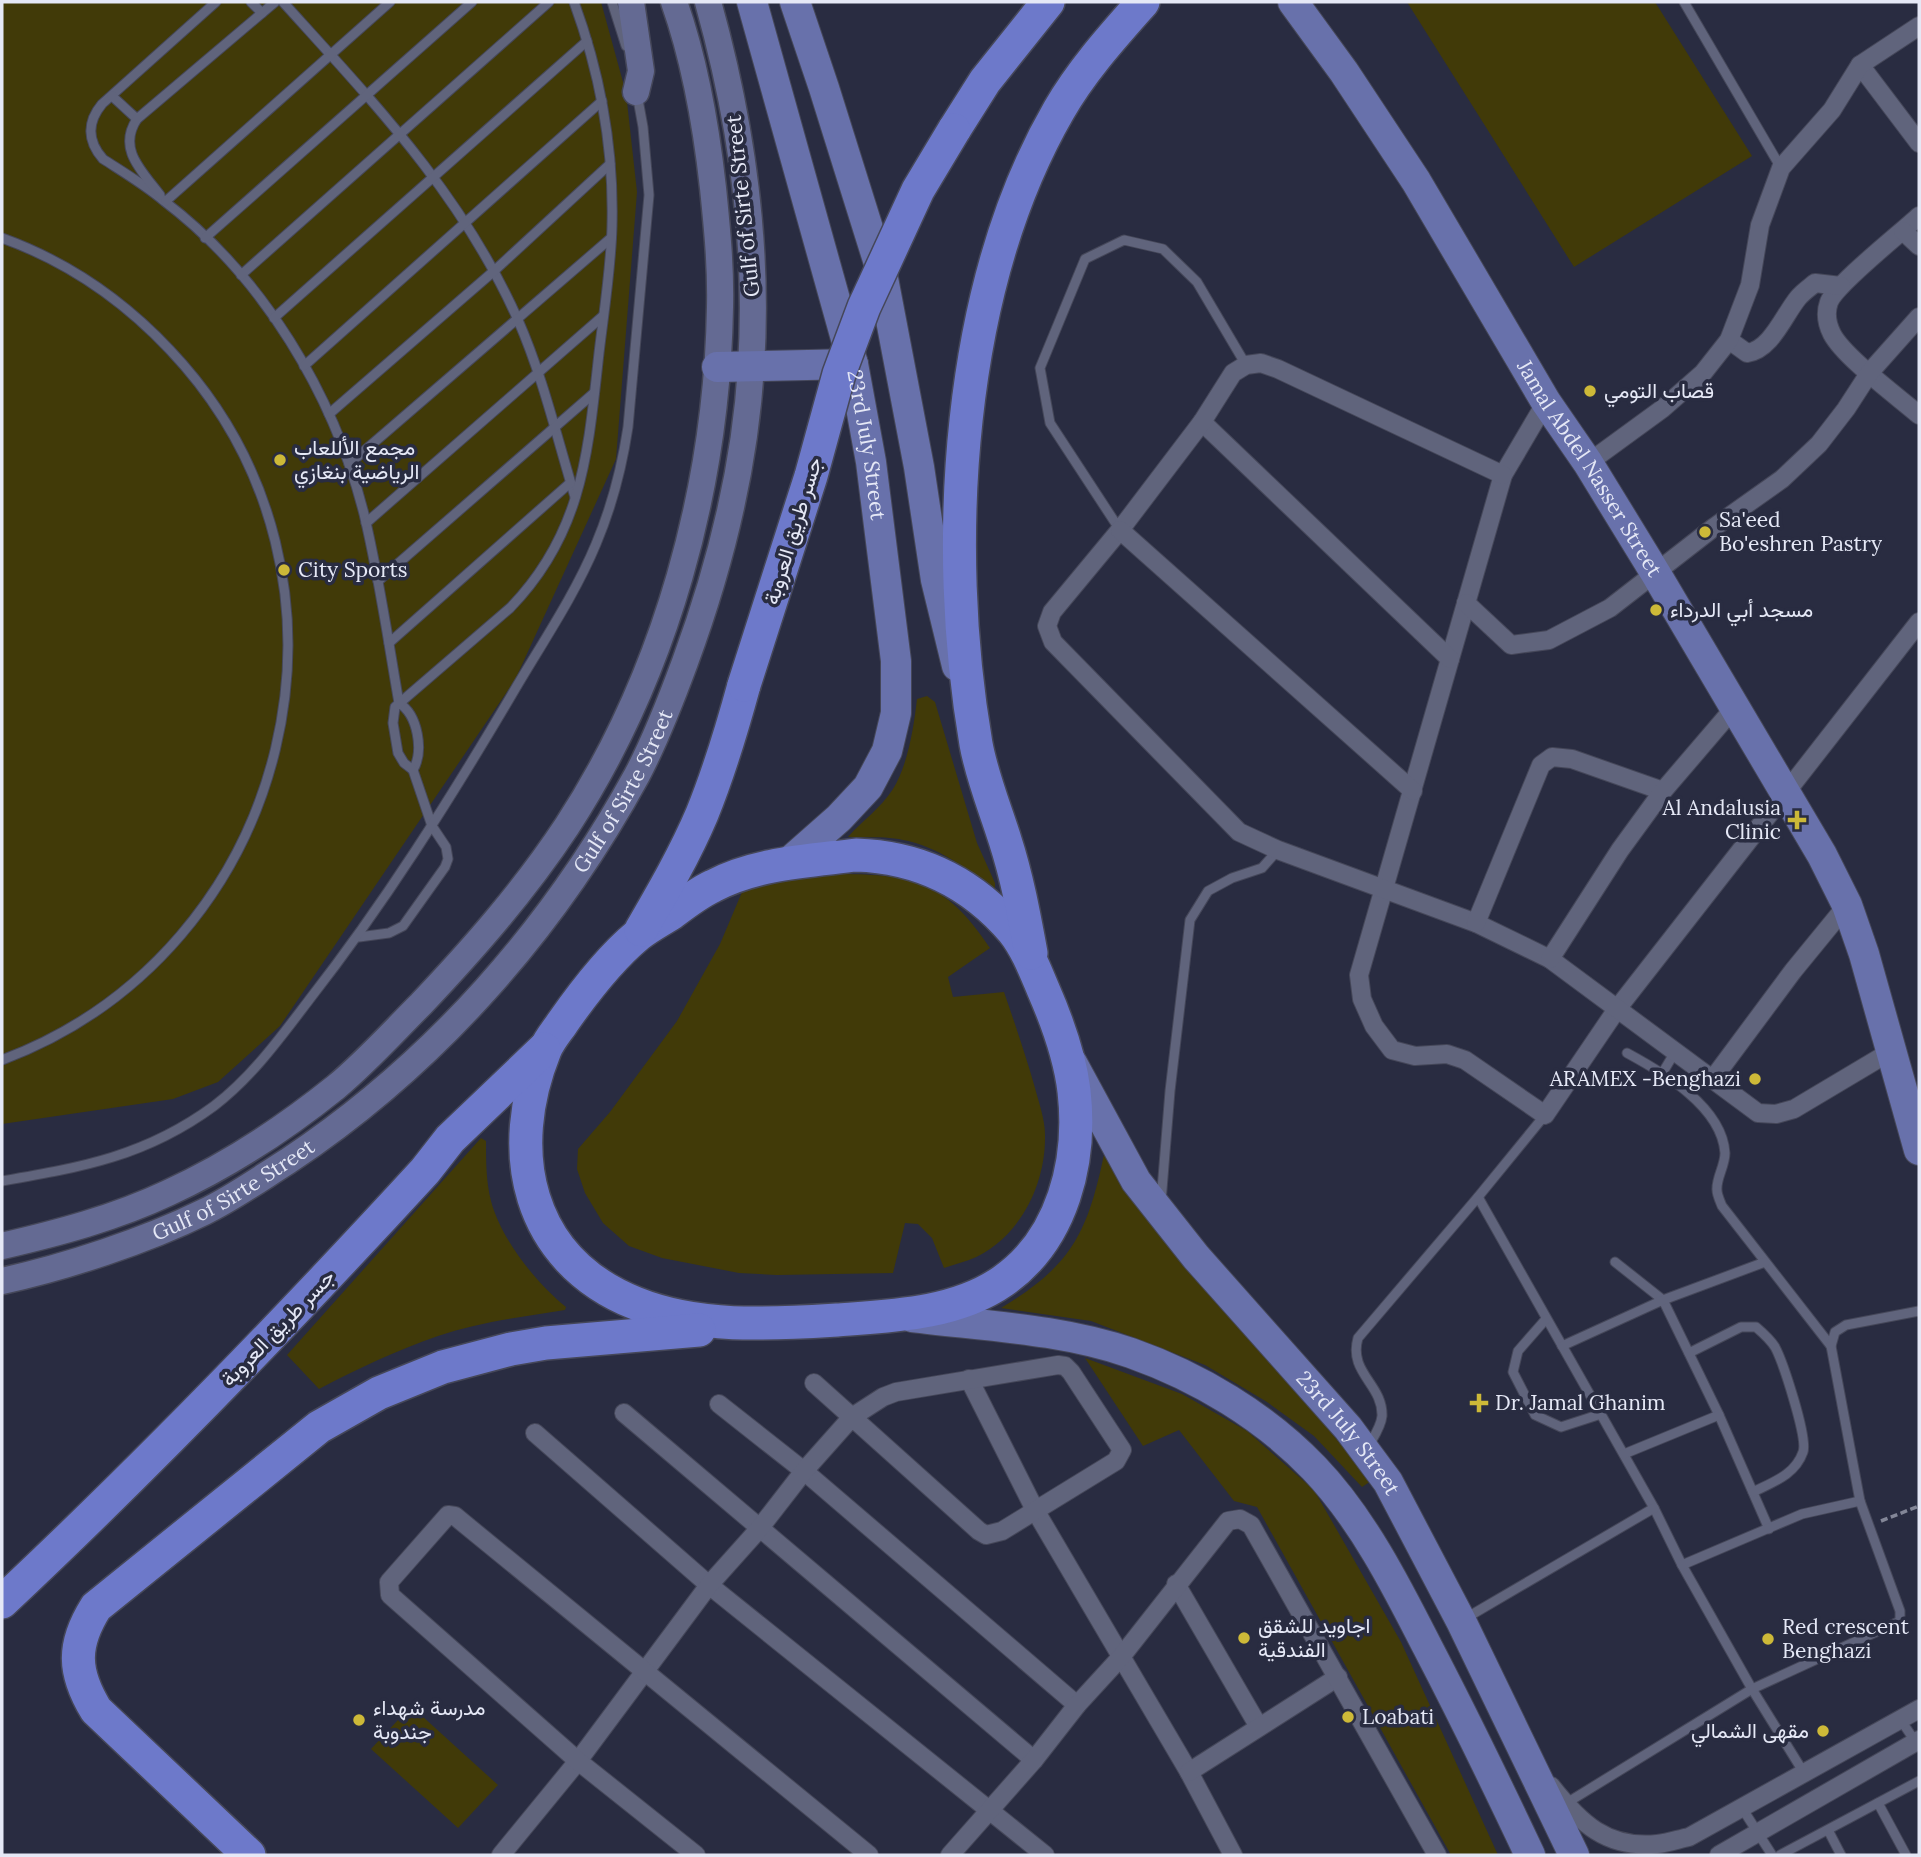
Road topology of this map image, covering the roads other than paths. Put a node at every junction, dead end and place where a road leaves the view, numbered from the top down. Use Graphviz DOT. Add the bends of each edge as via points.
graph roads {
  1 [pos="216,2"];
  2 [pos="251,2"];
  3 [pos="275,2"];
  4 [pos="283,2"];
  5 [pos="390,2"];
  6 [pos="472,2"];
  7 [pos="550,2"];
  8 [pos="574,2"];
  9 [pos="612,2"];
  10 [pos="631,2"];
  11 [pos="674,2"];
  12 [pos="708,2"];
  13 [pos="752,2"];
  14 [pos="795,2"];
  15 [pos="1048,2"];
  16 [pos="1143,2"];
  17 [pos="1293,2"];
  18 [pos="1684,2"];
  19 [pos="262,13"];
  20 [pos="1919,26"];
  21 [pos="587,41"];
  22 [pos="331,54"];
  23 [pos="1860,65"];
  24 [pos="636,92"];
  25 [pos="367,95"];
  26 [pos="111,96"];
  27 [pos="602,101"];
  28 [pos="137,119"];
  29 [pos="402,134"];
  30 [pos="1919,143"];
  31 [pos="610,164"];
  32 [pos="1781,168"];
  33 [pos="436,177"];
  34 [pos="166,201"];
  35 [pos="1919,216"];
  36 [pos="466,221"];
  37 [pos="1903,231"];
  38 [pos="2,238"];
  39 [pos="205,238"];
  40 [pos="611,238"];
  41 [pos="1919,246"];
  42 [pos="494,271"];
  43 [pos="241,275"];
  44 [pos="1841,286"];
  45 [pos="603,316"];
  46 [pos="1919,317"];
  47 [pos="274,318"];
  48 [pos="518,320"];
  49 [pos="1729,340"];
  50 [pos="853,364"];
  51 [pos="1246,365"];
  52 [pos="304,366"];
  53 [pos="717,367"];
  54 [pos="751,367"];
  55 [pos="538,372"];
  56 [pos="1870,372"];
  57 [pos="594,393"];
  58 [pos="1546,402"];
  59 [pos="328,414"];
  60 [pos="1919,415"];
  61 [pos="1202,422"];
  62 [pos="555,426"];
  63 [pos="1588,463"];
  64 [pos="349,464"];
  65 [pos="1503,475"];
  66 [pos="570,482"];
  67 [pos="575,499"];
  68 [pos="366,523"];
  69 [pos="1120,530"];
  70 [pos="1656,574"];
  71 [pos="378,581"];
  72 [pos="1466,603"];
  73 [pos="1919,622"];
  74 [pos="389,643"];
  75 [pos="1450,659"];
  76 [pos="970,702"];
  77 [pos="399,703"];
  78 [pos="1734,708"];
  79 [pos="413,770"];
  80 [pos="1413,791"];
  81 [pos="1663,791"];
  82 [pos="1787,794"];
  83 [pos="432,826"];
  84 [pos="1278,849"];
  85 [pos="788,863"];
  86 [pos="1386,888"];
  87 [pos="1847,905"];
  88 [pos="1476,923"];
  89 [pos="637,935"];
  90 [pos="359,937"];
  91 [pos="1550,959"];
  92 [pos="1034,969"];
  93 [pos="1617,1009"];
  94 [pos="546,1047"];
  95 [pos="1064,1048"];
  96 [pos="1892,1049"];
  97 [pos="1675,1052"];
  98 [pos="1627,1053"];
  99 [pos="2,1060"];
  100 [pos="1663,1073"];
  101 [pos="1713,1080"];
  102 [pos="1545,1115"];
  103 [pos="1919,1150"];
  104 [pos="2,1181"];
  105 [pos="1478,1197"];
  106 [pos="1161,1213"];
  107 [pos="2,1246"];
  108 [pos="1615,1262"];
  109 [pos="1765,1262"];
  110 [pos="2,1281"];
  111 [pos="1663,1300"];
  112 [pos="1919,1311"];
  113 [pos="898,1316"];
  114 [pos="1546,1319"];
  115 [pos="761,1325"];
  116 [pos="1562,1346"];
  117 [pos="1831,1346"];
  118 [pos="1689,1353"];
  119 [pos="969,1379"];
  120 [pos="814,1384"];
  121 [pos="719,1404"];
  122 [pos="624,1413"];
  123 [pos="1601,1414"];
  124 [pos="1719,1415"];
  125 [pos="852,1417"];
  126 [pos="535,1433"];
  127 [pos="1366,1452"];
  128 [pos="1624,1454"];
  129 [pos="804,1471"];
  130 [pos="1753,1492"];
  131 [pos="1860,1501"];
  132 [pos="1654,1508"];
  133 [pos="1035,1510"];
  134 [pos="759,1528"];
  135 [pos="1769,1528"];
  136 [pos="1682,1565"];
  137 [pos="1176,1584"];
  138 [pos="709,1585"];
  139 [pos="2,1602"];
  140 [pos="1461,1621"];
  141 [pos="1121,1657"];
  142 [pos="644,1673"];
  143 [pos="1338,1677"];
  144 [pos="1752,1689"];
  145 [pos="1077,1704"];
  146 [pos="1919,1709"];
  147 [pos="1900,1720"];
  148 [pos="1259,1727"];
  149 [pos="1918,1743"];
  150 [pos="1523,1749"];
  151 [pos="1034,1760"];
  152 [pos="578,1761"];
  153 [pos="1189,1772"];
  154 [pos="1804,1773"];
  155 [pos="1919,1781"];
  156 [pos="1878,1803"];
  157 [pos="1565,1804"];
  158 [pos="1742,1808"];
  159 [pos="990,1811"];
  160 [pos="1515,1823"];
  161 [pos="1828,1830"];
  162 [pos="1758,1833"];
  163 [pos="249,1855"];
  164 [pos="501,1855"];
  165 [pos="696,1855"];
  166 [pos="869,1855"];
  167 [pos="950,1855"];
  168 [pos="1045,1855"];
  169 [pos="1233,1855"];
  170 [pos="1437,1855"];
  171 [pos="1520,1855"];
  172 [pos="1530,1855"];
  173 [pos="1574,1855"];
  174 [pos="1719,1855"];
  175 [pos="1772,1855"];
  176 [pos="1780,1855"];
  177 [pos="1841,1855"];
  178 [pos="1906,1855"];
  1 -- 26 [label="lane"];
  2 -- 19 [label="lane"];
  3 -- 19 [label="lane"];
  4 -- 22 [label="lane"];
  5 -- 22 [label="lane"];
  6 -- 25 [label="lane"];
  7 -- 29 [label="lane"];
  8 -- 21 [label="lane"];
  9 -- 24 [label="lane"];
  10 -- 24 [label="main road" via="641,71"];
  11 -- 53 [label="main road, Gulf of Sirte Street" via="709,152 721,306"];
  12 -- 54 [label="main road, Gulf of Sirte Street" via="740,146 752,268"];
  13 -- 50 [label="main road, 23rd July Street"];
  14 -- 76 [label="main road" via="882,273 936,580"];
  15 -- 89 [label="highway, جسر طريق العروبة, bridge" via="985,81 918,190 891,244 839,374 726,751 672,876"];
  16 -- 76 [label="highway" via="1096,55 1059,111 1013,213 987,295 968,397 959,551"];
  17 -- 58 [label="main road, Jamal Abdel Nasser Street" via="1416,181"];
  18 -- 32 [label="lane"];
  19 -- 28 [label="lane"];
  20 -- 23 [label="street"];
  21 -- 27 [label="lane"];
  21 -- 33 [label="lane"];
  22 -- 25 [label="lane"];
  22 -- 34 [label="lane"];
  23 -- 30 [label="street"];
  23 -- 32 [label="street" via="1832,110"];
  24 -- 83 [label="lane" via="649,195 628,426 617,483 579,579"];
  25 -- 29 [label="lane"];
  25 -- 39 [label="lane"];
  26 -- 28 [label="lane"];
  26 -- 34 [label="lane" via="92,119 93,144 103,159"];
  27 -- 31 [label="lane"];
  27 -- 36 [label="lane"];
  28 -- 34 [label="lane" via="129,135 130,153"];
  29 -- 33 [label="lane"];
  29 -- 43 [label="lane"];
  31 -- 40 [label="lane"];
  31 -- 42 [label="lane"];
  32 -- 49 [label="street" via="1760,225 1750,285"];
  33 -- 36 [label="lane"];
  33 -- 47 [label="lane"];
  34 -- 39 [label="lane"];
  35 -- 37 [label="street"];
  36 -- 42 [label="lane"];
  36 -- 52 [label="lane"];
  37 -- 41 [label="street"];
  37 -- 44 [label="street"];
  38 -- 99 [label="lane" via="47,257 105,293 157,336 202,387 238,444 265,506 282,571 289,638 285,706 271,772 247,835 214,893 172,947 122,992 66,1030"];
  39 -- 43 [label="lane"];
  40 -- 45 [label="lane"];
  40 -- 48 [label="lane"];
  42 -- 48 [label="lane"];
  42 -- 59 [label="lane"];
  43 -- 47 [label="lane"];
  44 -- 49 [label="street" via="1815,283 1755,352 1746,353"];
  44 -- 56 [label="street" via="1829,302 1826,319 1842,348"];
  45 -- 55 [label="lane"];
  45 -- 57 [label="lane"];
  46 -- 56 [label="street"];
  47 -- 52 [label="lane"];
  48 -- 55 [label="lane"];
  48 -- 64 [label="lane"];
  49 -- 63 [label="street" via="1703,373 1662,409"];
  50 -- 54 [label="main road"];
  50 -- 85 [label="main road, 23rd July Street" via="889,597 896,713 887,751 868,787"];
  51 -- 61 [label="street" via="1233,373"];
  51 -- 65 [label="street" via="1261,363 1278,369"];
  51 -- 69 [label="lane" via="1197,282 1163,250 1124,240 1085,258 1040,368 1050,423"];
  52 -- 59 [label="lane"];
  53 -- 54 [label="main road"];
  53 -- 107 [label="main road, Gulf of Sirte Street" via="705,466 691,531 644,678 605,761 568,825 522,890 464,959 380,1046 284,1126 168,1193 98,1220"];
  54 -- 110 [label="main road, Gulf of Sirte Street" via="738,473 723,545 669,706 637,774 593,848 492,984 379,1093 323,1138 264,1176 204,1212 139,1239"];
  55 -- 62 [label="lane"];
  55 -- 68 [label="lane"];
  56 -- 60 [label="street"];
  56 -- 70 [label="street" via="1819,444 1782,479"];
  57 -- 62 [label="lane"];
  57 -- 67 [label="lane" via="589,446"];
  58 -- 63 [label="main road, Jamal Abdel Nasser Street"];
  58 -- 65 [label="street"];
  59 -- 64 [label="lane"];
  61 -- 69 [label="street"];
  61 -- 75 [label="street"];
  62 -- 66 [label="lane"];
  62 -- 71 [label="lane"];
  63 -- 70 [label="main road, Jamal Abdel Nasser Street"];
  64 -- 68 [label="lane"];
  65 -- 72 [label="street"];
  66 -- 67 [label="lane"];
  66 -- 74 [label="lane"];
  67 -- 77 [label="lane" via="554,549 525,593"];
  68 -- 71 [label="lane"];
  69 -- 80 [label="street"];
  69 -- 84 [label="street" via="1052,612 1047,626 1053,642 1239,832"];
  70 -- 72 [label="street" via="1610,608 1549,640 1530,644 1511,645"];
  70 -- 78 [label="main road, Jamal Abdel Nasser Street"];
  71 -- 74 [label="lane"];
  72 -- 75 [label="street"];
  73 -- 82 [label="street"];
  74 -- 77 [label="lane"];
  75 -- 80 [label="street"];
  76 -- 92 [label="highway" via="977,747 1018,885"];
  77 -- 79 [label="lane" via="410,714 417,736 419,756"];
  77 -- 79 [label="lane" via="393,717 395,740 400,758"];
  78 -- 81 [label="street"];
  78 -- 82 [label="main road, Jamal Abdel Nasser Street"];
  79 -- 83 [label="lane"];
  80 -- 86 [label="street"];
  81 -- 88 [label="street" via="1552,757 1541,765"];
  81 -- 91 [label="street"];
  82 -- 87 [label="main road, Jamal Abdel Nasser Street"];
  82 -- 93 [label="street"];
  83 -- 90 [label="lane"];
  83 -- 90 [label="lane" via="446,848 446,867 403,926"];
  84 -- 86 [label="street"];
  84 -- 106 [label="lane" via="1262,868 1208,891 1190,920"];
  85 -- 89 [label="highway" via="714,885"];
  85 -- 92 [label="highway" via="878,855 941,873 978,898 1015,933"];
  86 -- 88 [label="street"];
  86 -- 102 [label="street" via="1359,975 1362,999 1374,1026 1392,1050 1415,1056 1447,1054 1465,1060"];
  87 -- 96 [label="main road, Jamal Abdel Nasser Street"];
  87 -- 101 [label="street"];
  88 -- 91 [label="street"];
  89 -- 94 [label="highway" via="584,991"];
  90 -- 104 [label="lane" via="261,1062 191,1122 106,1160"];
  91 -- 93 [label="street"];
  92 -- 95 [label="highway"];
  93 -- 97 [label="street"];
  93 -- 102 [label="street"];
  94 -- 115 [label="highway" via="527,1114 525,1157 534,1201 553,1241 587,1276 641,1306"];
  94 -- 139 [label="highway, جسر طريق العروبة" via="450,1139 260,1348"];
  95 -- 106 [label="main road, 23rd July Street" via="1136,1181"];
  95 -- 113 [label="highway" via="1077,1126 1065,1197 1045,1238 1018,1269 985,1292 967,1301"];
  96 -- 101 [label="street" via="1794,1109 1776,1114 1758,1113"];
  96 -- 103 [label="main road, Jamal Abdel Nasser Street"];
  97 -- 100 [label="lane"];
  97 -- 101 [label="street"];
  98 -- 100 [label="lane"];
  100 -- 109 [label="lane" via="1712,1115 1725,1156 1717,1190 1722,1206"];
  102 -- 105 [label="lane"];
  105 -- 114 [label="lane"];
  105 -- 127 [label="lane" via="1358,1338 1354,1350 1357,1364 1376,1395 1382,1416"];
  106 -- 127 [label="main road, 23rd July Street"];
  108 -- 111 [label="lane"];
  109 -- 111 [label="lane"];
  109 -- 117 [label="lane"];
  111 -- 116 [label="lane"];
  111 -- 118 [label="lane"];
  112 -- 117 [label="lane" via="1846,1325 1835,1332"];
  113 -- 115 [label="highway"];
  113 -- 160 [label="main road" via="1073,1338 1130,1353 1178,1372 1269,1427 1314,1468 1381,1561"];
  114 -- 116 [label="lane"];
  114 -- 123 [label="lane" via="1518,1351 1513,1372 1535,1415 1561,1427"];
  115 -- 163 [label="highway" via="511,1349 443,1367 389,1388 319,1427 96,1607 78,1647 84,1691 96,1710"];
  116 -- 123 [label="lane"];
  117 -- 131 [label="lane"];
  118 -- 124 [label="lane"];
  118 -- 130 [label="lane" via="1741,1328 1756,1327 1775,1348 1804,1434 1804,1450 1787,1476"];
  119 -- 125 [label="street" via="896,1392"];
  119 -- 133 [label="street"];
  119 -- 133 [label="street" via="1051,1364 1065,1366 1121,1445 1116,1461"];
  120 -- 125 [label="street"];
  121 -- 129 [label="street"];
  122 -- 134 [label="street"];
  123 -- 128 [label="lane"];
  124 -- 128 [label="lane"];
  124 -- 130 [label="lane"];
  125 -- 129 [label="street"];
  125 -- 133 [label="street" via="986,1535 1002,1531"];
  126 -- 138 [label="street"];
  127 -- 140 [label="main road, 23rd July Street" via="1405,1512"];
  128 -- 132 [label="lane"];
  129 -- 134 [label="street"];
  129 -- 145 [label="street"];
  130 -- 135 [label="lane"];
  131 -- 135 [label="lane" via="1802,1514"];
  131 -- 144 [label="lane" via="1900,1621"];
  132 -- 136 [label="lane"];
  132 -- 140 [label="lane"];
  133 -- 141 [label="street"];
  134 -- 138 [label="street"];
  134 -- 151 [label="street"];
  135 -- 136 [label="lane"];
  136 -- 144 [label="lane"];
  137 -- 141 [label="street"];
  137 -- 143 [label="street" via="1228,1521 1240,1519 1251,1525"];
  137 -- 148 [label="street"];
  138 -- 142 [label="street"];
  138 -- 159 [label="street"];
  140 -- 150 [label="main road, 23rd July Street"];
  141 -- 145 [label="street"];
  141 -- 153 [label="street"];
  142 -- 152 [label="street"];
  142 -- 152 [label="street" via="455,1516 448,1515 389,1583 390,1595"];
  142 -- 166 [label="street"];
  143 -- 148 [label="street"];
  143 -- 170 [label="street"];
  144 -- 154 [label="lane"];
  144 -- 157 [label="lane"];
  145 -- 151 [label="street"];
  146 -- 147 [label="street"];
  147 -- 149 [label="lane"];
  147 -- 154 [label="street"];
  148 -- 153 [label="street"];
  149 -- 162 [label="street"];
  150 -- 157 [label="street"];
  150 -- 173 [label="main road, 23rd July Street"];
  151 -- 159 [label="street"];
  152 -- 164 [label="street"];
  152 -- 165 [label="street"];
  153 -- 169 [label="street"];
  154 -- 158 [label="street"];
  155 -- 156 [label="lane"];
  156 -- 161 [label="lane"];
  156 -- 178 [label="lane"];
  157 -- 158 [label="street" via="1596,1833 1624,1843 1657,1844 1689,1837"];
  158 -- 162 [label="lane"];
  159 -- 167 [label="street"];
  159 -- 168 [label="street"];
  160 -- 171 [label="main road"];
  160 -- 172 [label="main road"];
  161 -- 176 [label="lane"];
  161 -- 177 [label="lane"];
  162 -- 174 [label="street"];
  162 -- 175 [label="lane"];
}
